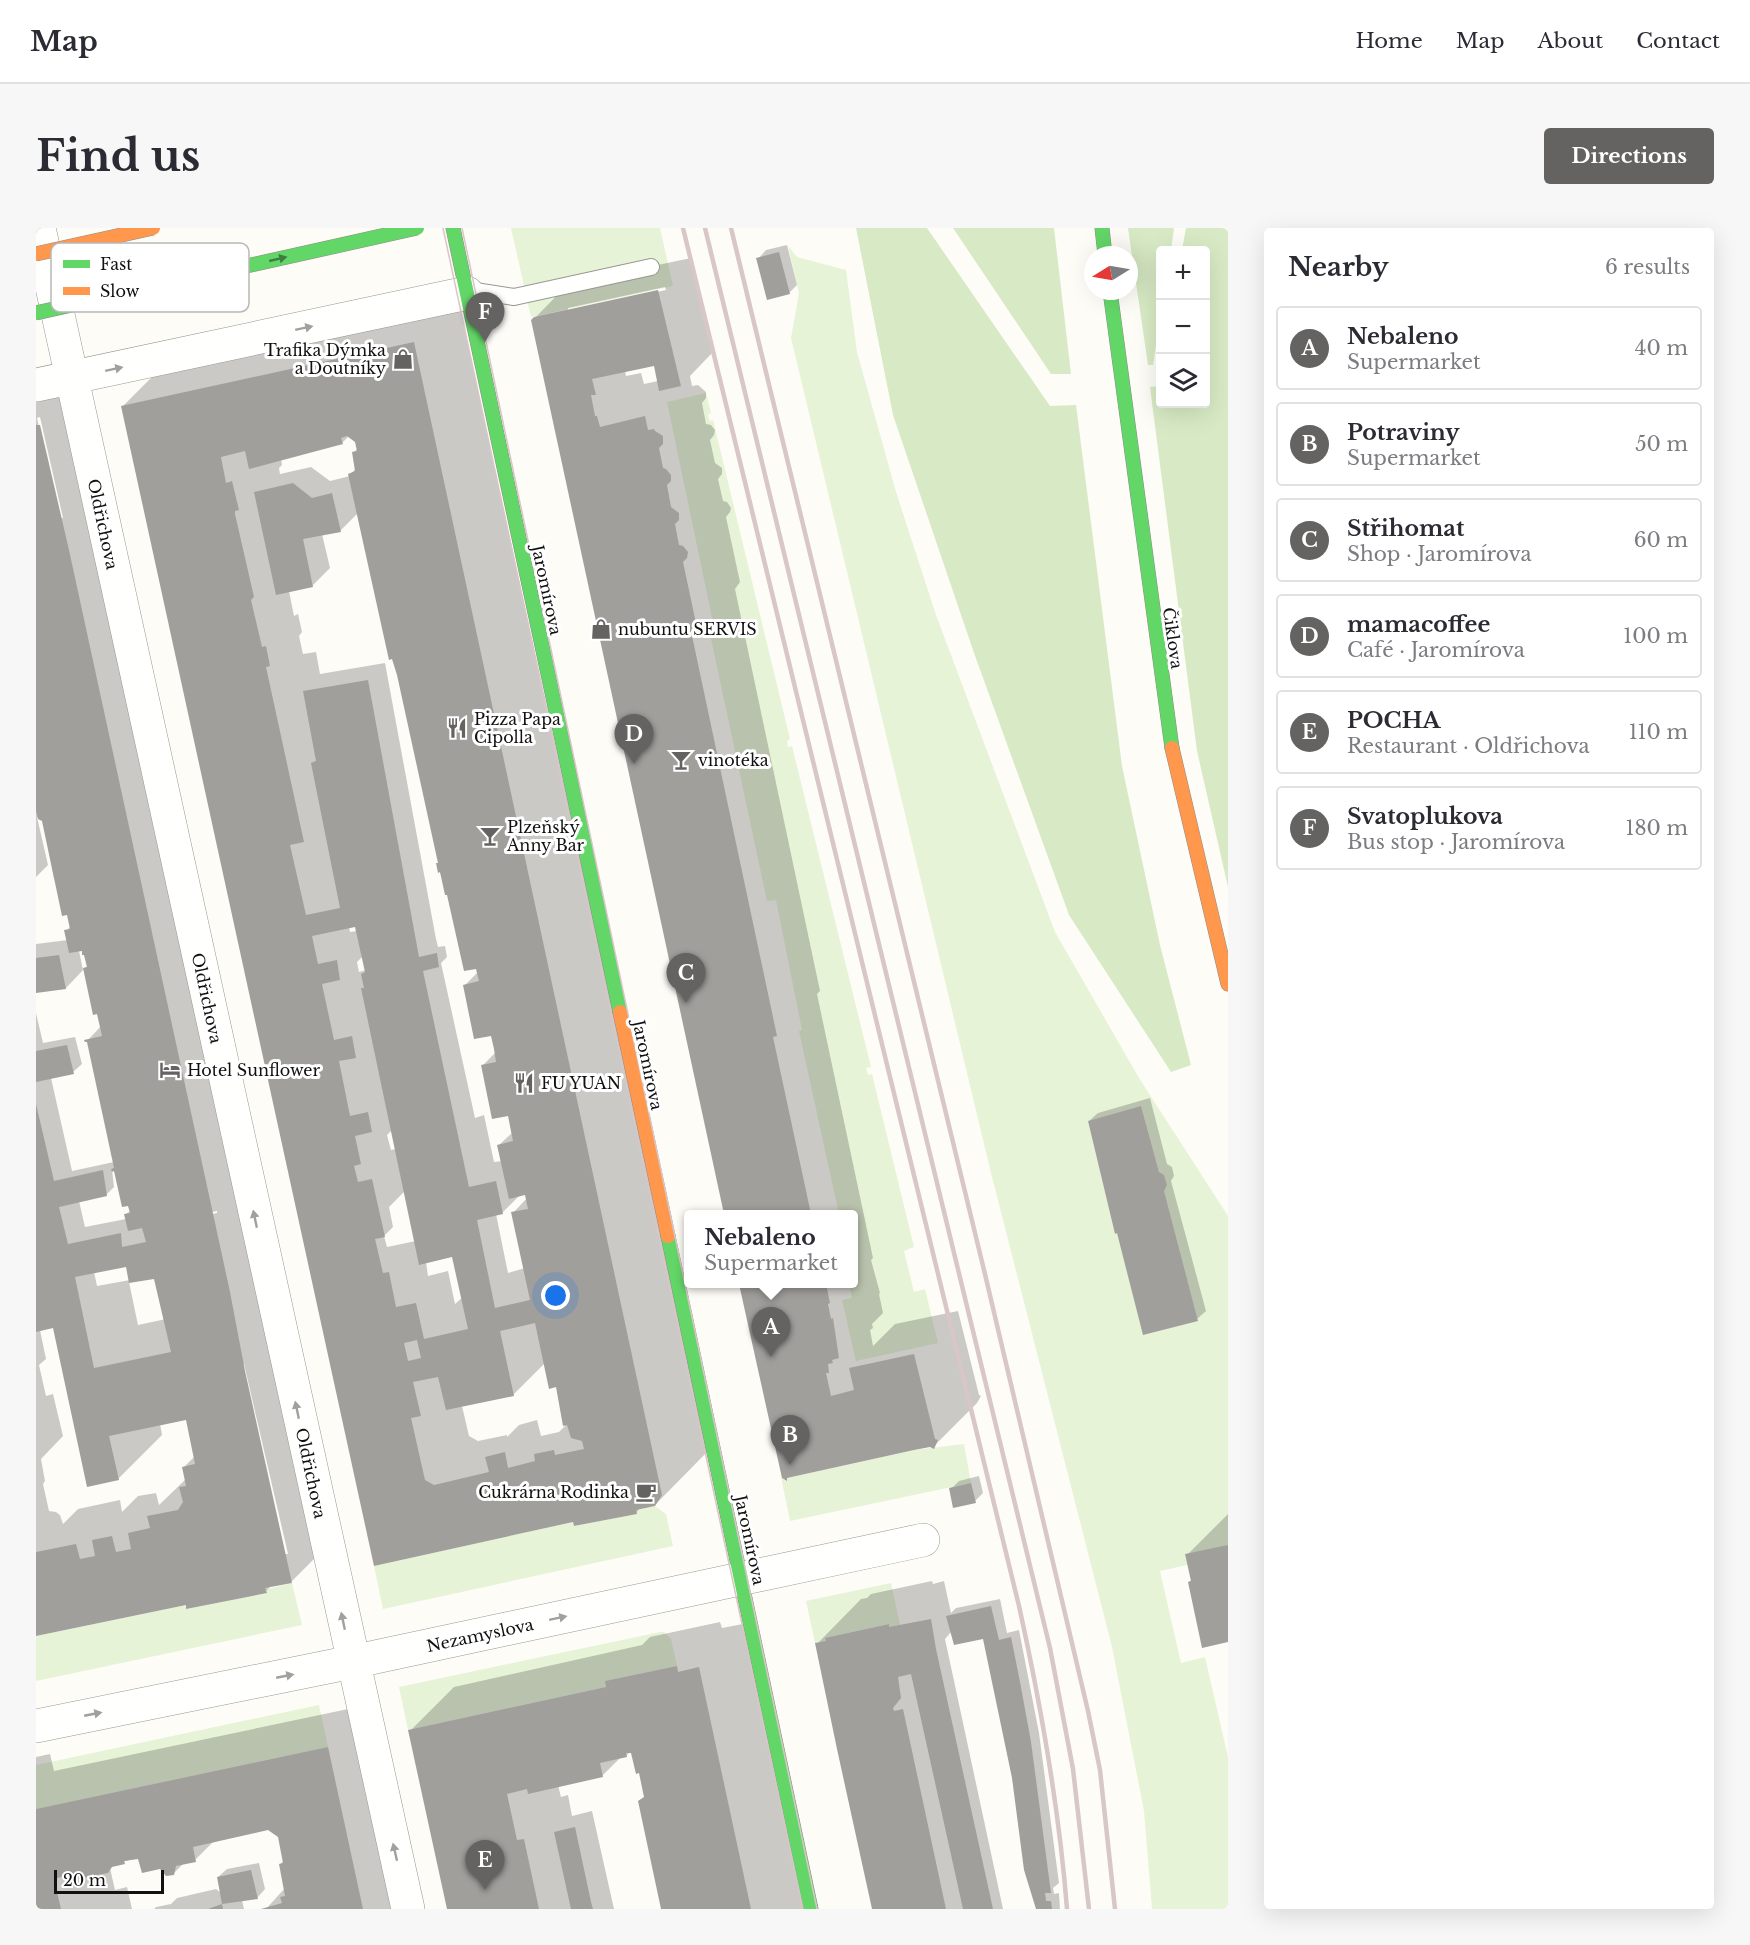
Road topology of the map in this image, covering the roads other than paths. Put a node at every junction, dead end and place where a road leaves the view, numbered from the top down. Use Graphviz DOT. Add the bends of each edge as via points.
graph roads {
  1 [pos="39,228"];
  2 [pos="153,228"];
  3 [pos="417,228"];
  4 [pos="453,228"];
  5 [pos="1102,228"];
  6 [pos="86,243"];
  7 [pos="1104,246"];
  8 [pos="51,251"];
  9 [pos="36,254"];
  10 [pos="249,265"];
  11 [pos="651,267"];
  12 [pos="51,284"];
  13 [pos="467,292"];
  14 [pos="1111,300"];
  15 [pos="51,310"];
  16 [pos="57,312"];
  17 [pos="36,313"];
  18 [pos="71,378"];
  19 [pos="36,385"];
  20 [pos="1228,984"];
  21 [pos="923,1540"];
  22 [pos="741,1579"];
  23 [pos="352,1662"];
  24 [pos="36,1726"];
  25 [pos="408,1909"];
  26 [pos="811,1909"];
  1 -- 12 [label="street, Oldřichova"];
  2 -- 6 [label="main road, bridge"];
  10 -- 3 [label="main road, one-way, bridge"];
  4 -- 13 [label="main road, Jaromírova"];
  5 -- 7 [label="main road"];
  8 -- 9 [label="main road, bridge"];
  11 -- 13 [label="lane" via="514,297"];
  18 -- 13 [label="street, one-way"];
  13 -- 22 [label="main road, Jaromírova"];
  14 -- 20 [label="main road, Čiklova" via="1173,754"];
  17 -- 15 [label="main road, one-way, bridge"];
  16 -- 18 [label="street, Oldřichova"];
  18 -- 19 [label="street"];
  23 -- 18 [label="street, Oldřichova, one-way"];
  21 -- 22 [label="street, Nezamyslova"];
  23 -- 22 [label="street, Nezamyslova, one-way"];
  22 -- 26 [label="main road, Jaromírova"];
  24 -- 23 [label="street, Nezamyslova, one-way"];
  25 -- 23 [label="street, Oldřichova, one-way"];
}
